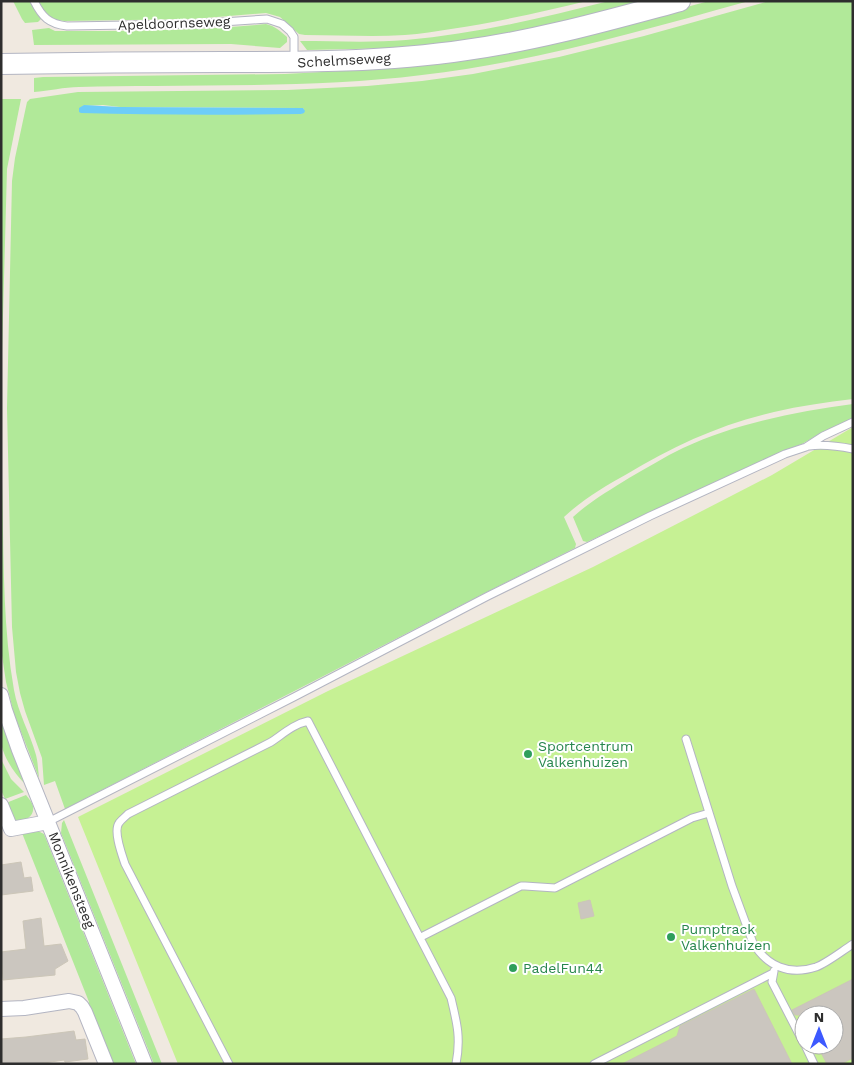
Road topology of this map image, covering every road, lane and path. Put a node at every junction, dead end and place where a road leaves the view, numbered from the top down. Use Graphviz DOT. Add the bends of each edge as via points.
graph roads {
  1 [pos="34,1"];
  2 [pos="680,1"];
  3 [pos="294,62"];
  4 [pos="1,64"];
  5 [pos="853,422"];
  6 [pos="806,447"];
  7 [pos="853,448"];
  8 [pos="1,695"];
  9 [pos="686,739"];
  10 [pos="1,805"];
  11 [pos="709,813"];
  12 [pos="48,822"];
  13 [pos="6,830"];
  14 [pos="421,937"];
  15 [pos="853,944"];
  16 [pos="775,970"];
  17 [pos="1,1009"];
  18 [pos="794,1025"];
  19 [pos="106,1064"];
  20 [pos="146,1064"];
  21 [pos="229,1064"];
  22 [pos="456,1064"];
  23 [pos="594,1064"];
  1 -- 3 [label="lane, Apeldoornseweg" via="49,21 67,26 267,19 282,24 294,37"];
  2 -- 3 [label="main road, Schelmseweg" via="557,33 466,50 378,59"];
  3 -- 4 [label="main road, Schelmseweg"];
  5 -- 6 [label="lane"];
  6 -- 7 [label="lane"];
  6 -- 12 [label="lane" via="650,516 514,583"];
  8 -- 12 [label="street, Monnikensteeg"];
  9 -- 11 [label="lane"];
  10 -- 13 [label="street"];
  11 -- 14 [label="lane" via="692,818 555,888 521,886"];
  11 -- 16 [label="lane" via="753,943"];
  12 -- 13 [label="street"];
  12 -- 20 [label="street, Monnikensteeg"];
  14 -- 21 [label="lane" via="308,721 128,814 119,822 117,829 125,864"];
  14 -- 22 [label="lane" via="452,998 459,1028"];
  15 -- 16 [label="lane" via="818,966"];
  16 -- 18 [label="lane" via="772,982"];
  16 -- 23 [label="lane"];
  17 -- 19 [label="street" via="69,1001 78,1003 85,1012"];
}
